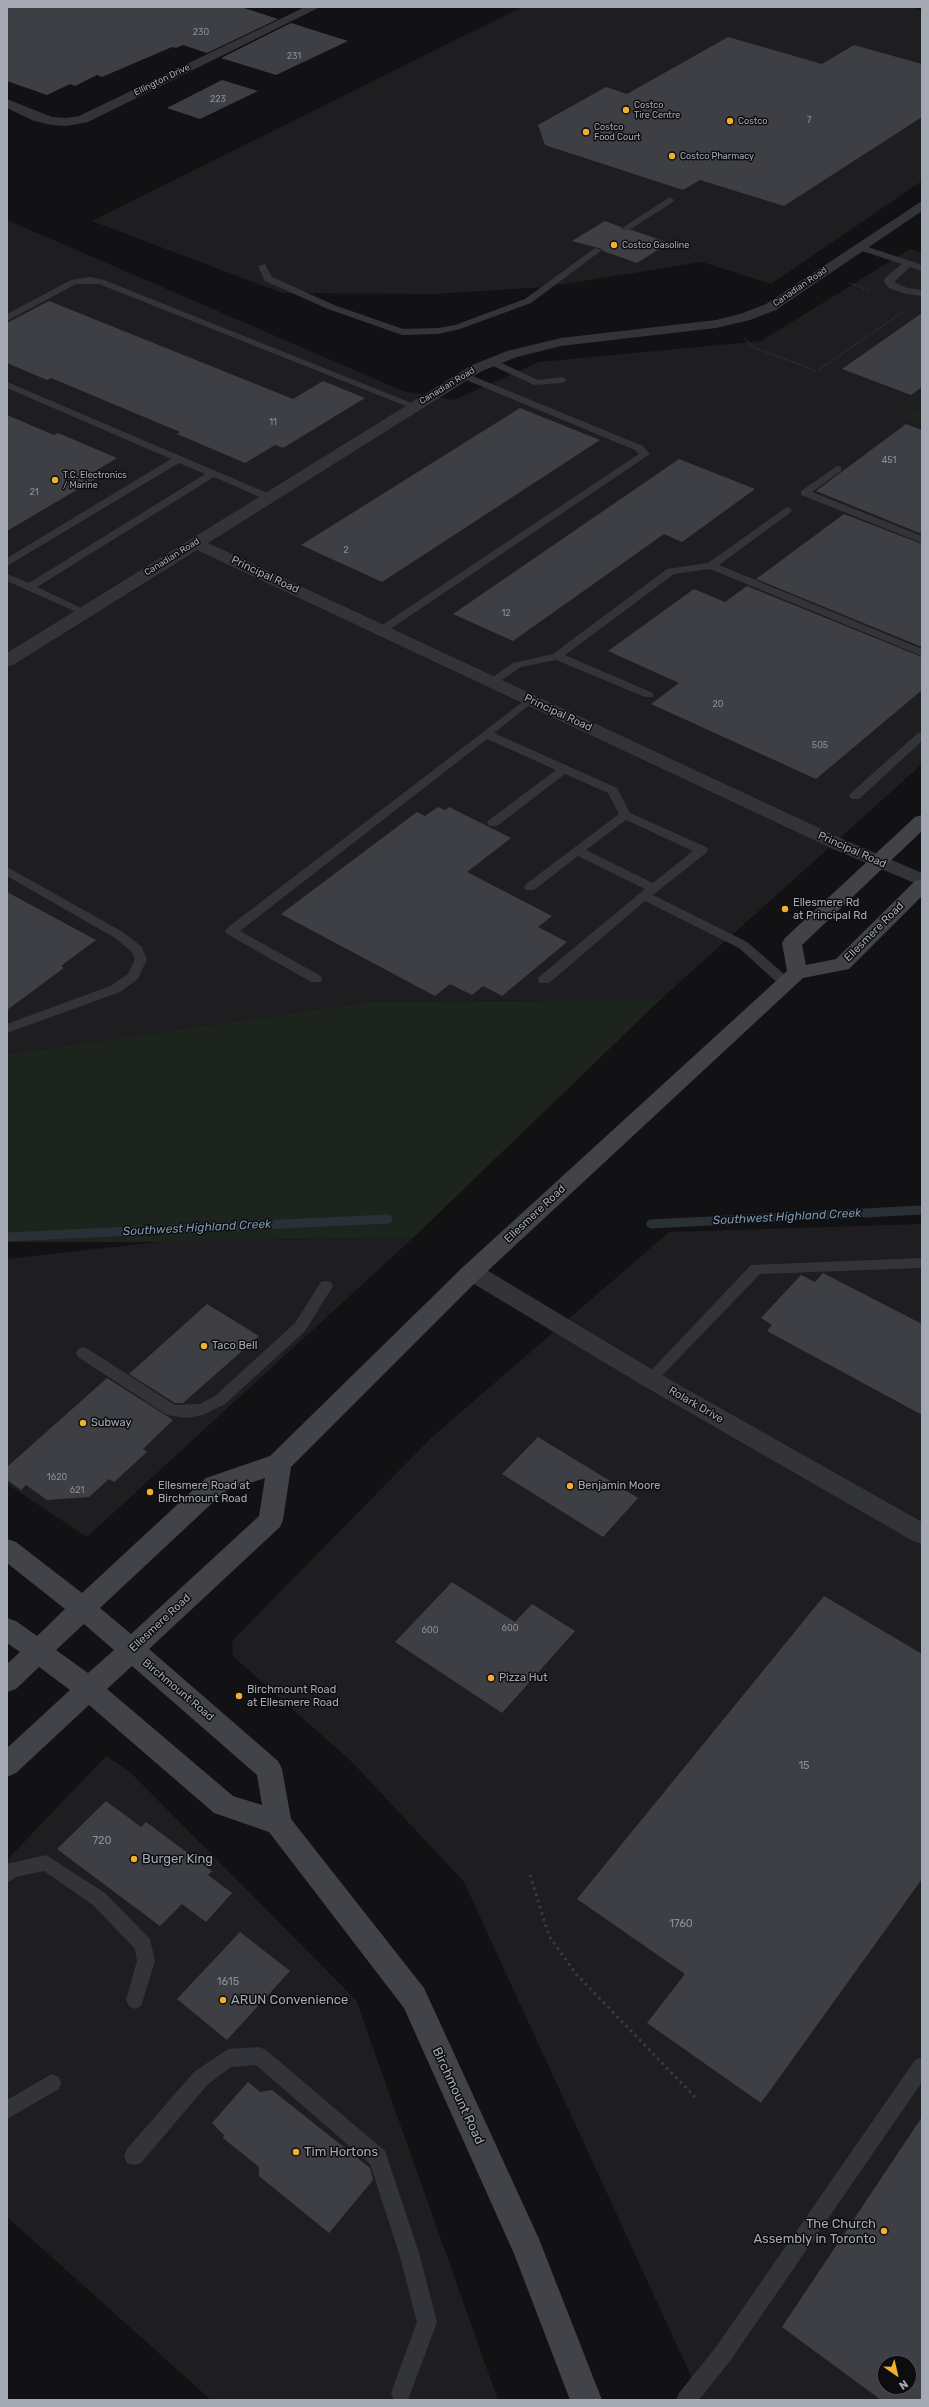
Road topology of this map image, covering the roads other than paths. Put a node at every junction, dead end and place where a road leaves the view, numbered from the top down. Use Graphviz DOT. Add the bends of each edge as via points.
graph roads {
  1 [pos="314,7"];
  2 [pos="7,103"];
  3 [pos="670,200"];
  4 [pos="922,205"];
  5 [pos="626,228"];
  6 [pos="859,247"];
  7 [pos="598,250"];
  8 [pos="909,263"];
  9 [pos="262,266"];
  10 [pos="922,268"];
  11 [pos="922,293"];
  12 [pos="7,318"];
  13 [pos="492,362"];
  14 [pos="462,375"];
  15 [pos="562,380"];
  16 [pos="7,385"];
  17 [pos="414,406"];
  18 [pos="178,459"];
  19 [pos="837,469"];
  20 [pos="212,474"];
  21 [pos="268,497"];
  22 [pos="787,510"];
  23 [pos="922,540"];
  24 [pos="195,543"];
  25 [pos="7,563"];
  26 [pos="711,566"];
  27 [pos="7,577"];
  28 [pos="29,586"];
  29 [pos="85,612"];
  30 [pos="382,630"];
  31 [pos="922,654"];
  32 [pos="557,656"];
  33 [pos="7,661"];
  34 [pos="492,682"];
  35 [pos="649,695"];
  36 [pos="529,700"];
  37 [pos="486,734"];
  38 [pos="922,735"];
  39 [pos="564,769"];
  40 [pos="855,796"];
  41 [pos="625,815"];
  42 [pos="922,821"];
  43 [pos="493,822"];
  44 [pos="577,851"];
  45 [pos="879,863"];
  46 [pos="7,871"];
  47 [pos="922,880"];
  48 [pos="922,885"];
  49 [pos="530,887"];
  50 [pos="649,892"];
  51 [pos="792,978"];
  52 [pos="316,979"];
  53 [pos="544,980"];
  54 [pos="7,1029"];
  55 [pos="922,1263"];
  56 [pos="472,1272"];
  57 [pos="326,1286"];
  58 [pos="83,1353"];
  59 [pos="650,1378"];
  60 [pos="279,1463"];
  61 [pos="922,1534"];
  62 [pos="7,1549"];
  63 [pos="83,1608"];
  64 [pos="7,1629"];
  65 [pos="38,1650"];
  66 [pos="130,1650"];
  67 [pos="7,1681"];
  68 [pos="88,1688"];
  69 [pos="7,1765"];
  70 [pos="278,1823"];
  71 [pos="7,1875"];
  72 [pos="135,2000"];
  73 [pos="922,2066"];
  74 [pos="52,2083"];
  75 [pos="7,2110"];
  76 [pos="134,2156"];
  77 [pos="401,2393"];
  78 [pos="586,2400"];
  79 [pos="686,2400"];
  1 -- 2 [label="street, Ellington Drive" via="83,119 52,121 39,118"];
  3 -- 5 [label="lane"];
  4 -- 6 [label="street, Canadian Road"];
  6 -- 8 [label="lane"];
  6 -- 13 [label="street, Canadian Road" via="771,307 745,317 716,324 561,342 512,354"];
  7 -- 9 [label="lane" via="528,301 457,327 438,331 402,332 331,307 268,279"];
  8 -- 10 [label="lane"];
  8 -- 11 [label="lane" via="890,278 889,282 902,289"];
  12 -- 17 [label="lane" via="74,282 101,282"];
  13 -- 14 [label="street, Canadian Road"];
  13 -- 15 [label="lane" via="538,382"];
  14 -- 17 [label="street, Canadian Road"];
  14 -- 30 [label="lane" via="639,448 644,454"];
  16 -- 18 [label="lane"];
  17 -- 21 [label="street, Canadian Road"];
  18 -- 20 [label="lane"];
  18 -- 25 [label="lane"];
  19 -- 23 [label="lane" via="805,493"];
  20 -- 21 [label="lane"];
  20 -- 28 [label="lane"];
  21 -- 24 [label="street, Canadian Road"];
  22 -- 26 [label="lane"];
  24 -- 29 [label="street, Canadian Road"];
  24 -- 30 [label="street, Principal Road"];
  26 -- 31 [label="lane"];
  26 -- 32 [label="lane" via="671,571"];
  27 -- 28 [label="lane"];
  28 -- 29 [label="lane"];
  29 -- 33 [label="street, Canadian Road"];
  30 -- 34 [label="street, Principal Road"];
  32 -- 34 [label="lane" via="517,665"];
  32 -- 35 [label="lane"];
  34 -- 36 [label="street, Principal Road"];
  36 -- 37 [label="lane"];
  36 -- 45 [label="street, Principal Road"];
  37 -- 39 [label="lane"];
  37 -- 52 [label="lane" via="231,931"];
  38 -- 40 [label="lane"];
  39 -- 41 [label="lane" via="613,791"];
  39 -- 43 [label="lane"];
  41 -- 44 [label="lane"];
  41 -- 50 [label="lane" via="702,850"];
  42 -- 45 [label="main road"];
  44 -- 49 [label="lane"];
  44 -- 50 [label="lane"];
  45 -- 47 [label="street, Principal Road"];
  45 -- 51 [label="main road" via="792,943"];
  46 -- 54 [label="lane" via="120,935 133,944 141,959 133,976 115,989"];
  48 -- 51 [label="main road, Ellesmere Road" via="842,964"];
  50 -- 51 [label="lane" via="743,945"];
  50 -- 53 [label="lane"];
  51 -- 56 [label="main road, Ellesmere Road"];
  55 -- 59 [label="lane" via="756,1269"];
  56 -- 59 [label="street, Rolark Drive"];
  56 -- 60 [label="main road, Ellesmere Road"];
  57 -- 58 [label="lane" via="300,1327 220,1400 203,1409 172,1411"];
  59 -- 61 [label="street, Rolark Drive"];
  60 -- 63 [label="main road, Ellesmere Road" via="215,1485"];
  60 -- 66 [label="main road, Ellesmere Road" via="272,1520"];
  62 -- 63 [label="main road, Birchmount Road"];
  63 -- 65 [label="main road, Ellesmere Road"];
  63 -- 66 [label="main road, Birchmount Road"];
  64 -- 65 [label="main road"];
  65 -- 67 [label="main road, Ellesmere Road"];
  65 -- 68 [label="main road"];
  66 -- 68 [label="main road, Ellesmere Road"];
  66 -- 70 [label="main road, Birchmount Road" via="172,1683 269,1769"];
  68 -- 69 [label="main road, Ellesmere Road"];
  68 -- 70 [label="main road" via="224,1805"];
  70 -- 78 [label="main road, Birchmount Road" via="414,1998 528,2250"];
  71 -- 72 [label="lane" via="11,1870 46,1863 99,1899 144,1945 146,1961"];
  73 -- 79 [label="lane" via="723,2354"];
  74 -- 75 [label="lane"];
  76 -- 77 [label="lane" via="201,2078 228,2058 259,2056 378,2158 409,2253 427,2322"];
}
